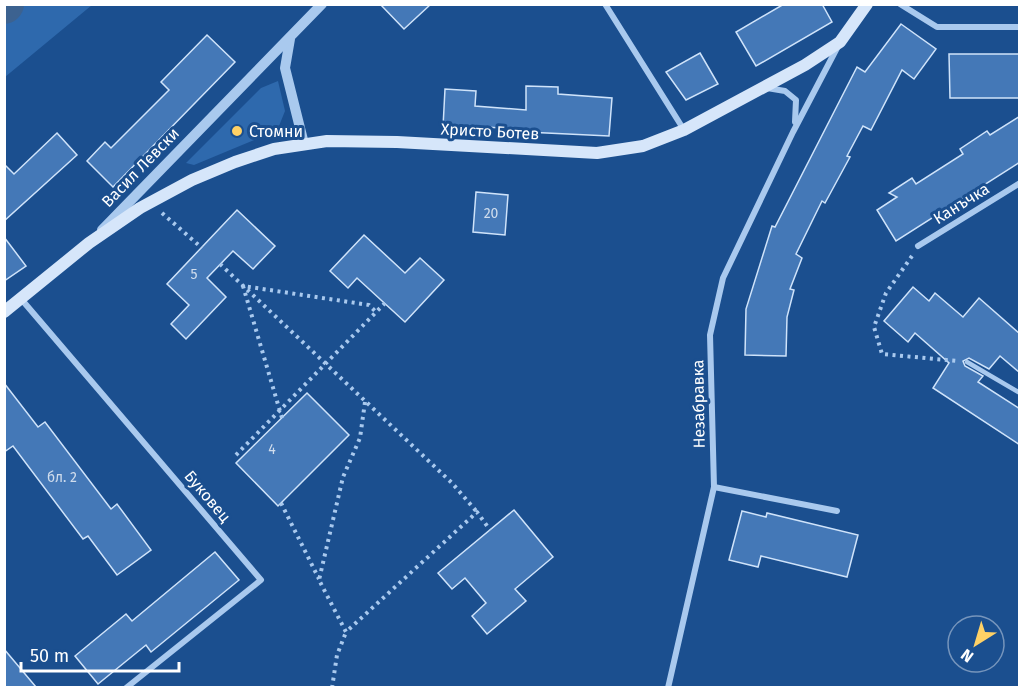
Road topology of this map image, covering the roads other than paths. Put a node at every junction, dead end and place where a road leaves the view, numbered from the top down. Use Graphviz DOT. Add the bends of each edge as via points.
graph roads {
  1 [pos="322,4"];
  2 [pos="605,4"];
  3 [pos="867,4"];
  4 [pos="900,4"];
  5 [pos="1020,27"];
  6 [pos="291,36"];
  7 [pos="840,42"];
  8 [pos="765,88"];
  9 [pos="684,130"];
  10 [pos="793,132"];
  11 [pos="304,144"];
  12 [pos="1020,183"];
  13 [pos="89,243"];
  14 [pos="918,246"];
  15 [pos="22,300"];
  16 [pos="4,312"];
  17 [pos="967,362"];
  18 [pos="1020,393"];
  19 [pos="714,487"];
  20 [pos="837,511"];
  21 [pos="126,687"];
  22 [pos="668,687"];
  1 -- 6 [label="street, Васил Левски"];
  2 -- 9 [label="street"];
  3 -- 7 [label="main road, Христо Ботев"];
  4 -- 5 [label="street" via="936,27"];
  6 -- 11 [label="street" via="285,68"];
  6 -- 13 [label="street, Васил Левски"];
  7 -- 8 [label="main road, Христо Ботев"];
  7 -- 10 [label="street, Незабравка"];
  8 -- 9 [label="main road, Христо Ботев"];
  8 -- 10 [label="street, Незабравка" via="785,91 796,100 798,111"];
  9 -- 11 [label="main road, Христо Ботев" via="643,146 597,153 398,142"];
  10 -- 19 [label="street, Незабравка" via="723,278 710,335"];
  11 -- 13 [label="main road, Христо Ботев" via="274,149 192,180 150,202"];
  12 -- 14 [label="street, Канъчка"];
  13 -- 15 [label="main road, Васил Левски"];
  15 -- 16 [label="main road, Васил Левски"];
  15 -- 21 [label="street, Буковец" via="261,580"];
  17 -- 18 [label="lane"];
  19 -- 20 [label="street"];
  19 -- 22 [label="street, Незабравка"];
}
